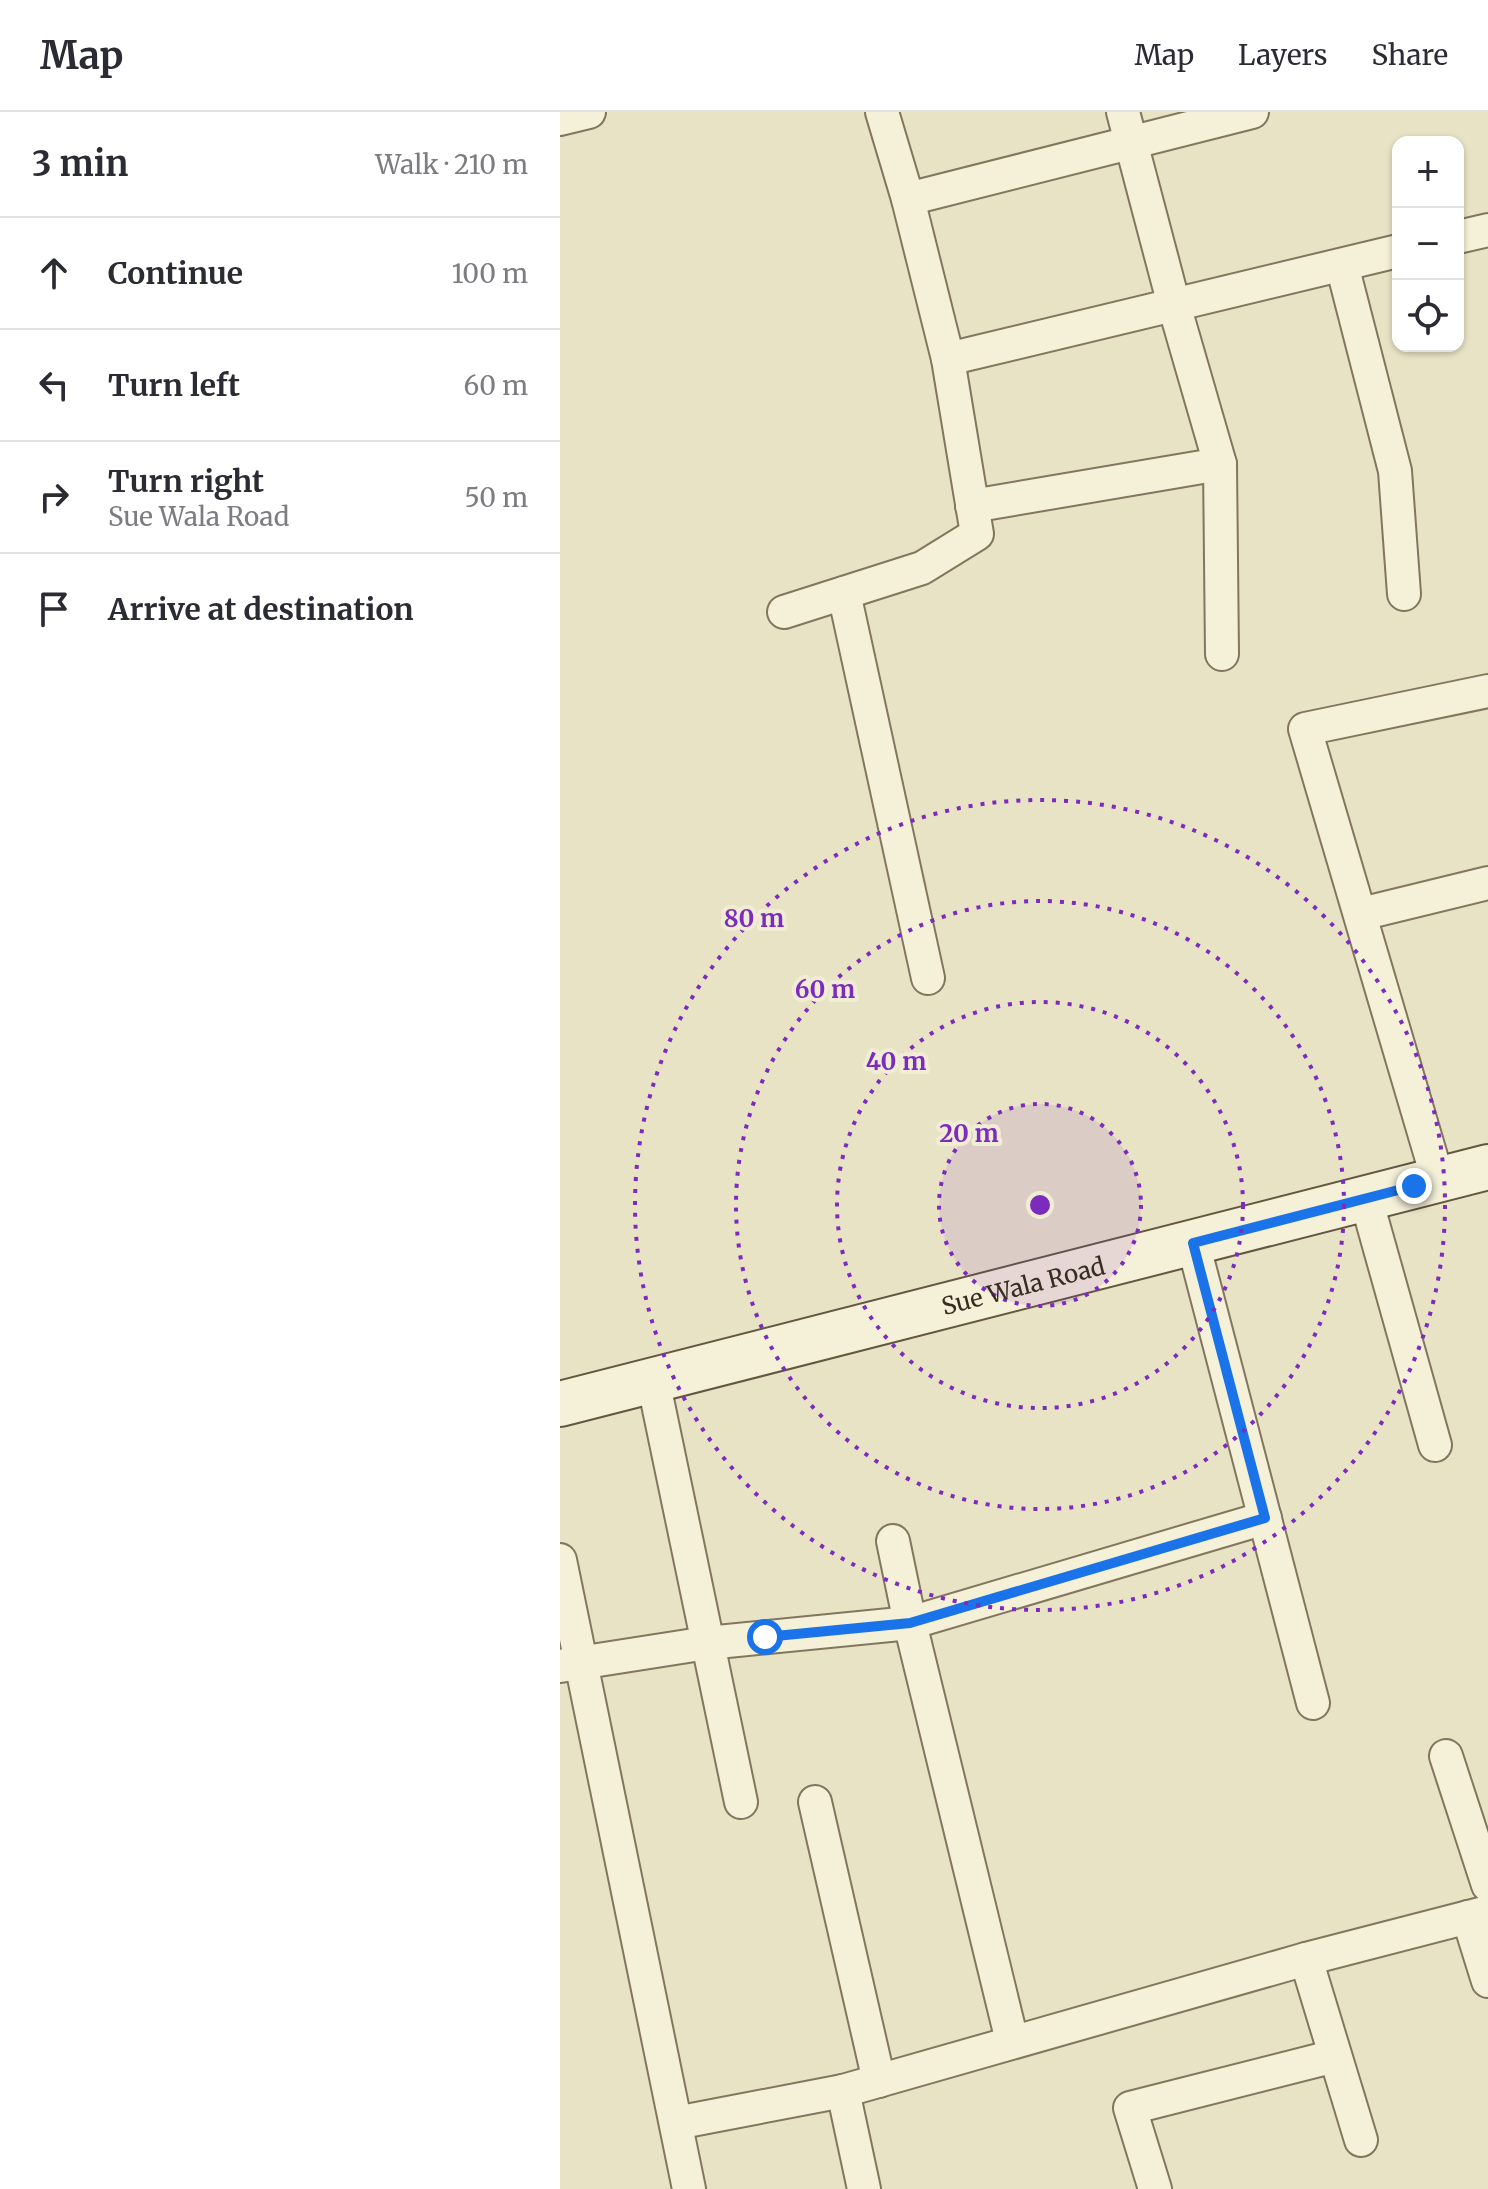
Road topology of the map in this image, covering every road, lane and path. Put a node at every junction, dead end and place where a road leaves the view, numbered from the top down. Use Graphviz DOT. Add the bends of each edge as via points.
graph roads {
  1 [pos="589,112"];
  2 [pos="882,112"];
  3 [pos="1252,112"];
  4 [pos="560,119"];
  5 [pos="1127,127"];
  6 [pos="908,199"];
  7 [pos="1488,230"];
  8 [pos="1464,236"];
  9 [pos="1392,252"];
  10 [pos="1342,265"];
  11 [pos="1174,305"];
  12 [pos="948,359"];
  13 [pos="1220,464"];
  14 [pos="972,506"];
  15 [pos="844,593"];
  16 [pos="1404,594"];
  17 [pos="784,612"];
  18 [pos="1222,654"];
  19 [pos="1488,691"];
  20 [pos="1488,883"];
  21 [pos="1361,914"];
  22 [pos="928,978"];
  23 [pos="1488,1167"];
  24 [pos="1438,1180"];
  25 [pos="1366,1199"];
  26 [pos="1193,1243"];
  27 [pos="653,1380"];
  28 [pos="560,1404"];
  29 [pos="1435,1445"];
  30 [pos="1265,1518"];
  31 [pos="893,1541"];
  32 [pos="560,1560"];
  33 [pos="910,1623"];
  34 [pos="707,1643"];
  35 [pos="571,1664"];
  36 [pos="1313,1703"];
  37 [pos="1446,1756"];
  38 [pos="741,1802"];
  39 [pos="815,1802"];
  40 [pos="1488,1885"];
  41 [pos="1478,1914"];
  42 [pos="1306,1959"];
  43 [pos="1488,1981"];
  44 [pos="1012,2041"];
  45 [pos="1335,2056"];
  46 [pos="879,2081"];
  47 [pos="843,2091"];
  48 [pos="676,2123"];
  49 [pos="1361,2140"];
  50 [pos="689,2189"];
  51 [pos="864,2189"];
  52 [pos="1155,2189"];
  1 -- 4 [label="street"];
  2 -- 6 [label="street"];
  3 -- 5 [label="street"];
  5 -- 6 [label="street"];
  5 -- 11 [label="street"];
  6 -- 12 [label="street"];
  7 -- 8 [label="street"];
  9 -- 10 [label="street"];
  10 -- 11 [label="street"];
  10 -- 16 [label="street" via="1395,471"];
  11 -- 12 [label="street"];
  11 -- 13 [label="street"];
  12 -- 14 [label="street"];
  13 -- 14 [label="street"];
  13 -- 18 [label="street"];
  14 -- 15 [label="street" via="977,534 950,553 922,568"];
  15 -- 17 [label="street"];
  15 -- 22 [label="street"];
  19 -- 21 [label="street" via="1305,729"];
  20 -- 21 [label="street"];
  21 -- 24 [label="street"];
  23 -- 24 [label="street, Sue Wala Road"];
  24 -- 25 [label="street, Sue Wala Road"];
  25 -- 26 [label="street, Sue Wala Road"];
  25 -- 29 [label="street"];
  26 -- 27 [label="street, Sue Wala Road"];
  26 -- 30 [label="street"];
  27 -- 28 [label="street, Sue Wala Road"];
  27 -- 34 [label="street"];
  30 -- 33 [label="street"];
  30 -- 36 [label="street"];
  31 -- 33 [label="street"];
  32 -- 35 [label="street"];
  33 -- 34 [label="street"];
  33 -- 44 [label="street"];
  34 -- 35 [label="street"];
  34 -- 38 [label="street"];
  35 -- 48 [label="street"];
  37 -- 40 [label="street"];
  39 -- 46 [label="street"];
  41 -- 42 [label="street"];
  41 -- 43 [label="street"];
  42 -- 44 [label="street"];
  42 -- 45 [label="street"];
  44 -- 46 [label="street"];
  45 -- 49 [label="street"];
  45 -- 52 [label="street" via="1130,2108"];
  46 -- 47 [label="street"];
  47 -- 48 [label="street"];
  47 -- 51 [label="street"];
  48 -- 50 [label="street"];
}
